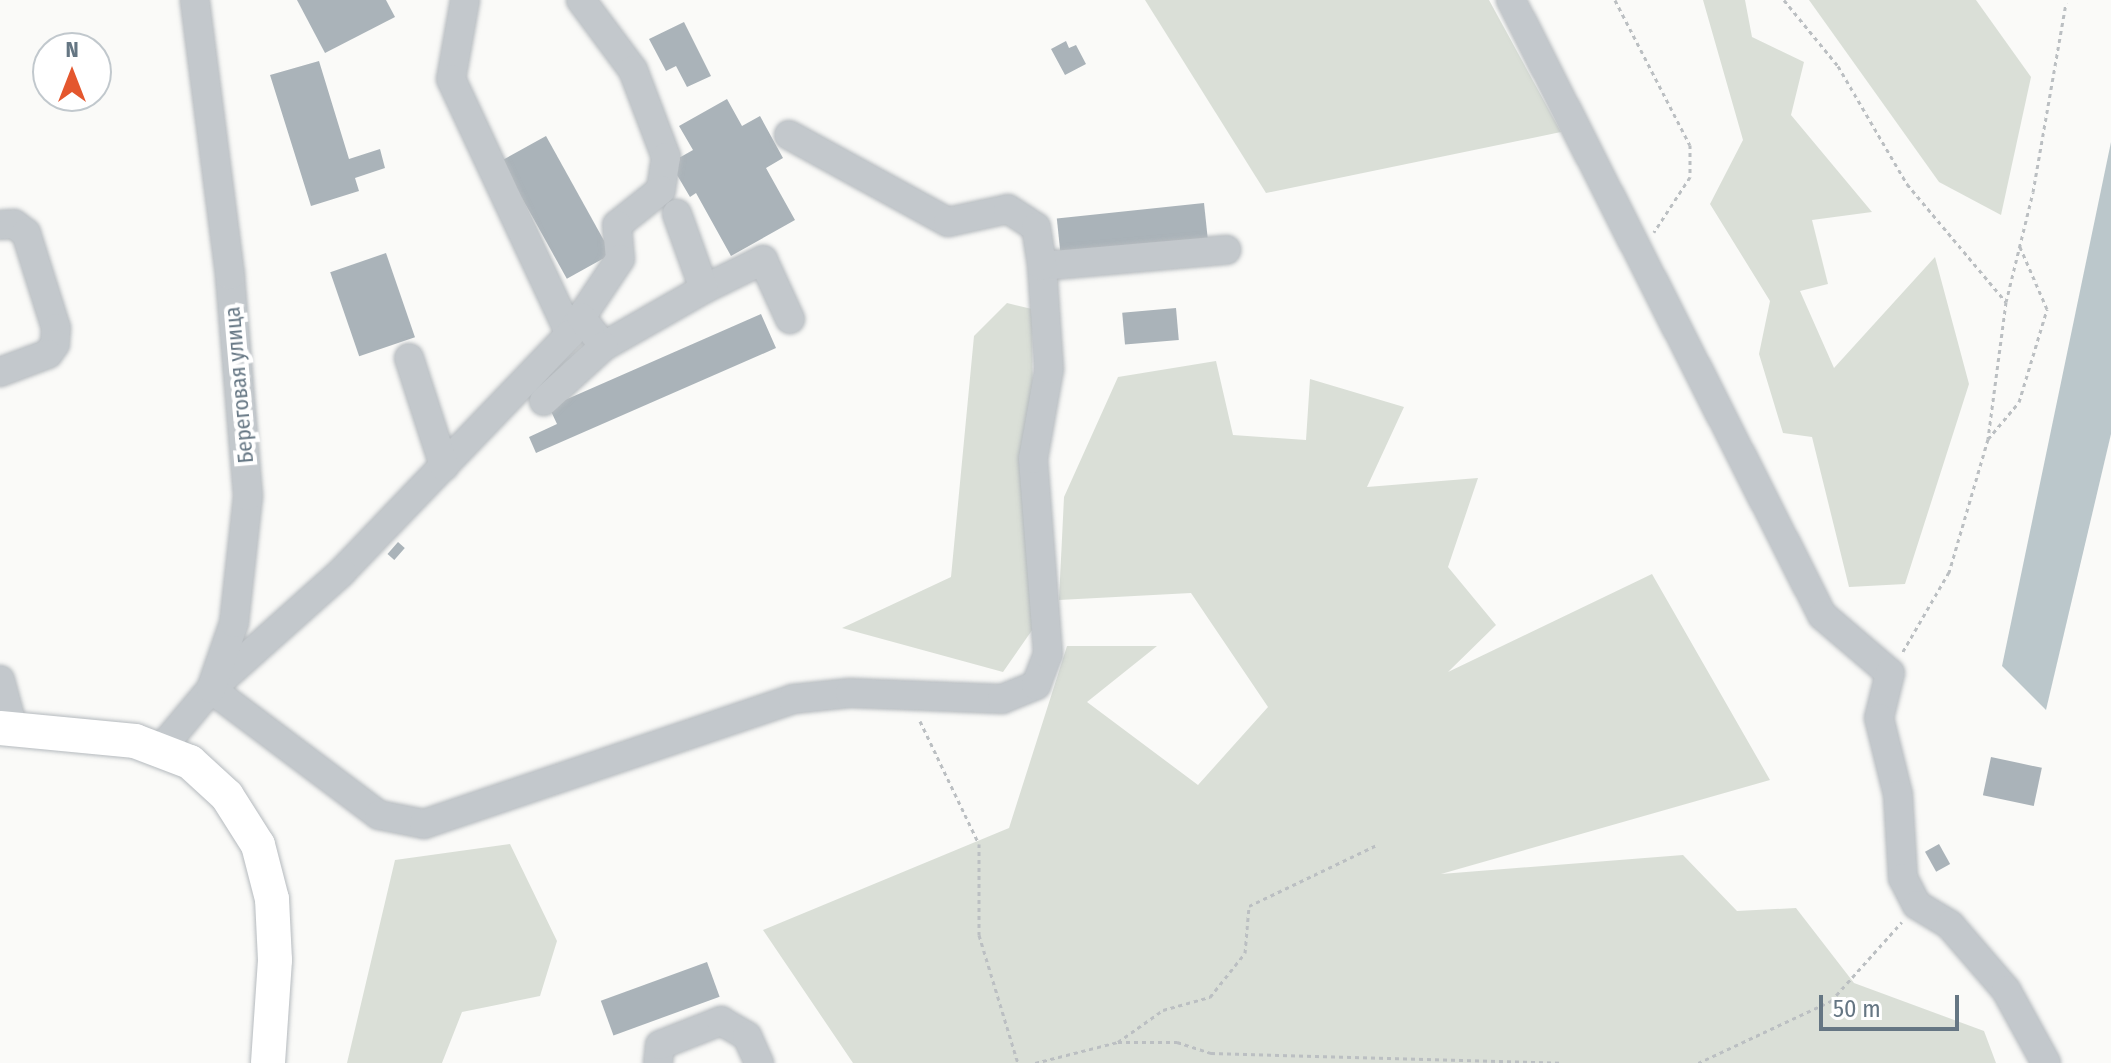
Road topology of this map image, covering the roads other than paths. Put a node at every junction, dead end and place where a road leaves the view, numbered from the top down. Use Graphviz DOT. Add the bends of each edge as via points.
graph roads {
  1 [pos="195,0"];
  2 [pos="465,0"];
  3 [pos="581,0"];
  4 [pos="1511,0"];
  5 [pos="789,135"];
  6 [pos="677,214"];
  7 [pos="0,225"];
  8 [pos="1226,250"];
  9 [pos="1042,266"];
  10 [pos="704,289"];
  11 [pos="790,319"];
  12 [pos="575,326"];
  13 [pos="604,346"];
  14 [pos="409,358"];
  15 [pos="0,372"];
  16 [pos="544,401"];
  17 [pos="444,466"];
  18 [pos="0,680"];
  19 [pos="211,689"];
  20 [pos="6,728"];
  21 [pos="160,750"];
  22 [pos="268,1063"];
  23 [pos="658,1063"];
  24 [pos="759,1063"];
  25 [pos="2046,1063"];
  1 -- 19 [label="street, Береговая улица" via="230,275 248,496 234,623"];
  2 -- 12 [label="street" via="451,79"];
  3 -- 12 [label="street" via="633,70 666,157 661,190 617,225 620,259"];
  4 -- 25 [label="street" via="1822,615 1890,673 1879,718 1898,795 1903,878 1917,905 1950,925 2006,990"];
  5 -- 9 [label="street" via="948,222 1008,209 1036,227"];
  6 -- 10 [label="street"];
  7 -- 15 [label="street" via="14,224 26,233 56,328 48,354"];
  8 -- 9 [label="street"];
  9 -- 19 [label="street" via="1049,369 1033,459 1048,654 1036,685 1002,699 850,693 793,699 424,824 379,815"];
  10 -- 11 [label="street" via="763,260"];
  10 -- 13 [label="street"];
  12 -- 13 [label="street"];
  12 -- 17 [label="street"];
  13 -- 16 [label="street"];
  14 -- 17 [label="street"];
  17 -- 19 [label="street" via="342,572"];
  18 -- 20 [label="street"];
  19 -- 21 [label="street, Береговая улица"];
  20 -- 21 [label="main road" via="110,736"];
  21 -- 22 [label="main road" via="190,762 227,796 245,819 267,868 275,927"];
  23 -- 24 [label="street" via="660,1045 721,1021 747,1036"];
}
